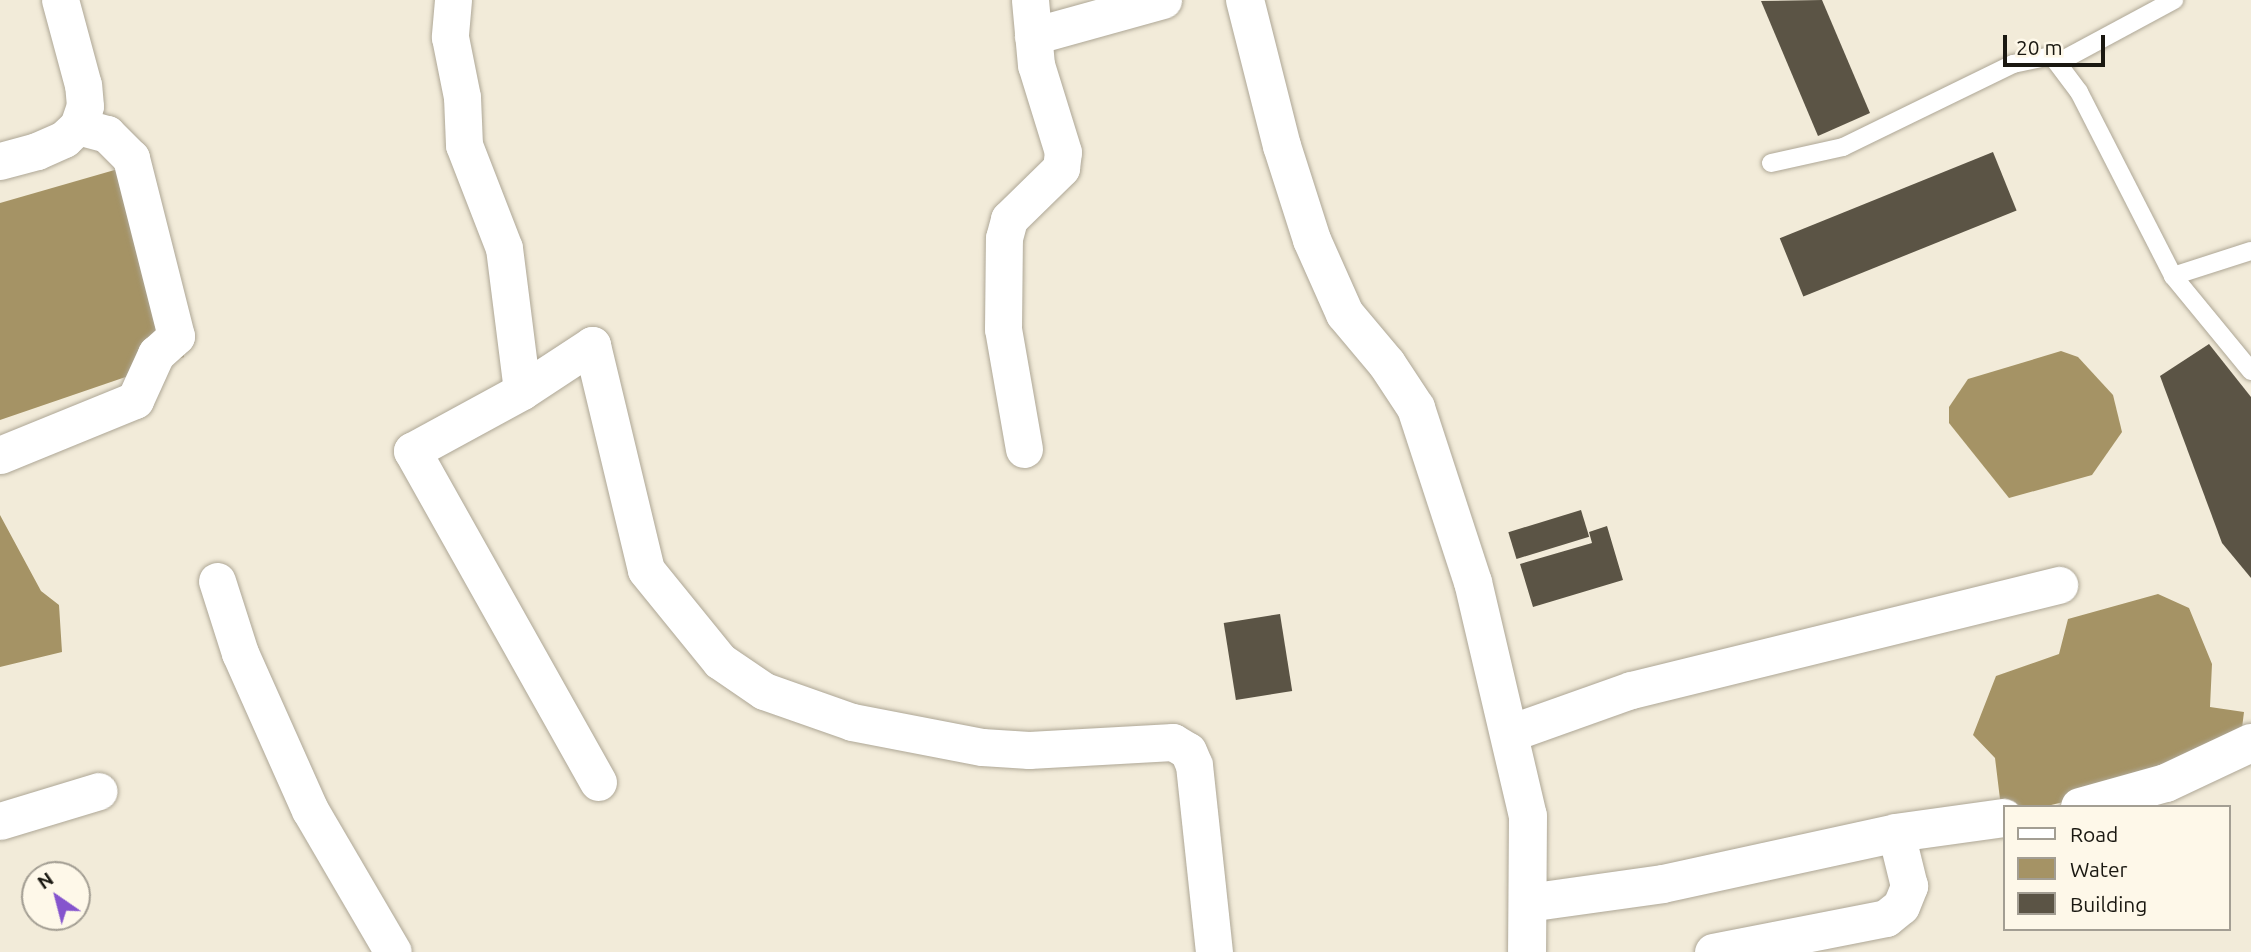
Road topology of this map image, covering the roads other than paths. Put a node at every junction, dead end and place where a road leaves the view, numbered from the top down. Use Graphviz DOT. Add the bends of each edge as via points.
graph roads {
  1 [pos="60,0"];
  2 [pos="453,0"];
  3 [pos="1030,0"];
  4 [pos="1163,0"];
  5 [pos="1245,0"];
  6 [pos="2174,0"];
  7 [pos="1034,36"];
  8 [pos="2059,62"];
  9 [pos="78,126"];
  10 [pos="0,160"];
  11 [pos="1771,163"];
  12 [pos="2251,251"];
  13 [pos="2174,276"];
  14 [pos="2251,371"];
  15 [pos="522,391"];
  16 [pos="1024,449"];
  17 [pos="0,455"];
  18 [pos="217,581"];
  19 [pos="2059,585"];
  20 [pos="1510,733"];
  21 [pos="2251,743"];
  22 [pos="598,782"];
  23 [pos="99,791"];
  24 [pos="2087,805"];
  25 [pos="2002,818"];
  26 [pos="0,821"];
  27 [pos="1896,833"];
  28 [pos="1528,904"];
  29 [pos="393,952"];
  30 [pos="1214,952"];
  31 [pos="1527,952"];
  32 [pos="1713,952"];
  1 -- 9 [label="street" via="83,86 85,106"];
  2 -- 15 [label="street" via="450,37 462,97 464,145 504,248"];
  3 -- 7 [label="street"];
  4 -- 7 [label="street"];
  5 -- 20 [label="street" via="1282,146 1322,264 1345,314 1416,408 1474,582"];
  6 -- 8 [label="lane"];
  7 -- 16 [label="street" via="1036,65 1063,152 1061,168 1009,219 1004,238 1003,329"];
  8 -- 11 [label="lane" via="2052,56 2033,56 1843,147"];
  8 -- 13 [label="lane"];
  9 -- 10 [label="street" via="46,147"];
  9 -- 17 [label="street" via="107,134 131,158 176,336 156,354 135,400"];
  12 -- 13 [label="lane"];
  13 -- 14 [label="lane"];
  15 -- 22 [label="street" via="411,452"];
  15 -- 30 [label="street" via="592,345 646,570 720,661 764,691 852,722 982,747 1029,750 1173,742 1188,751 1195,765"];
  18 -- 29 [label="street" via="240,653 310,810"];
  19 -- 20 [label="street" via="1631,690"];
  20 -- 28 [label="street" via="1528,816"];
  21 -- 24 [label="street" via="2166,783"];
  23 -- 26 [label="street"];
  25 -- 27 [label="street"];
  27 -- 28 [label="street" via="1663,884"];
  27 -- 32 [label="street" via="1909,886 1901,906 1886,918"];
  28 -- 31 [label="street"];
}
